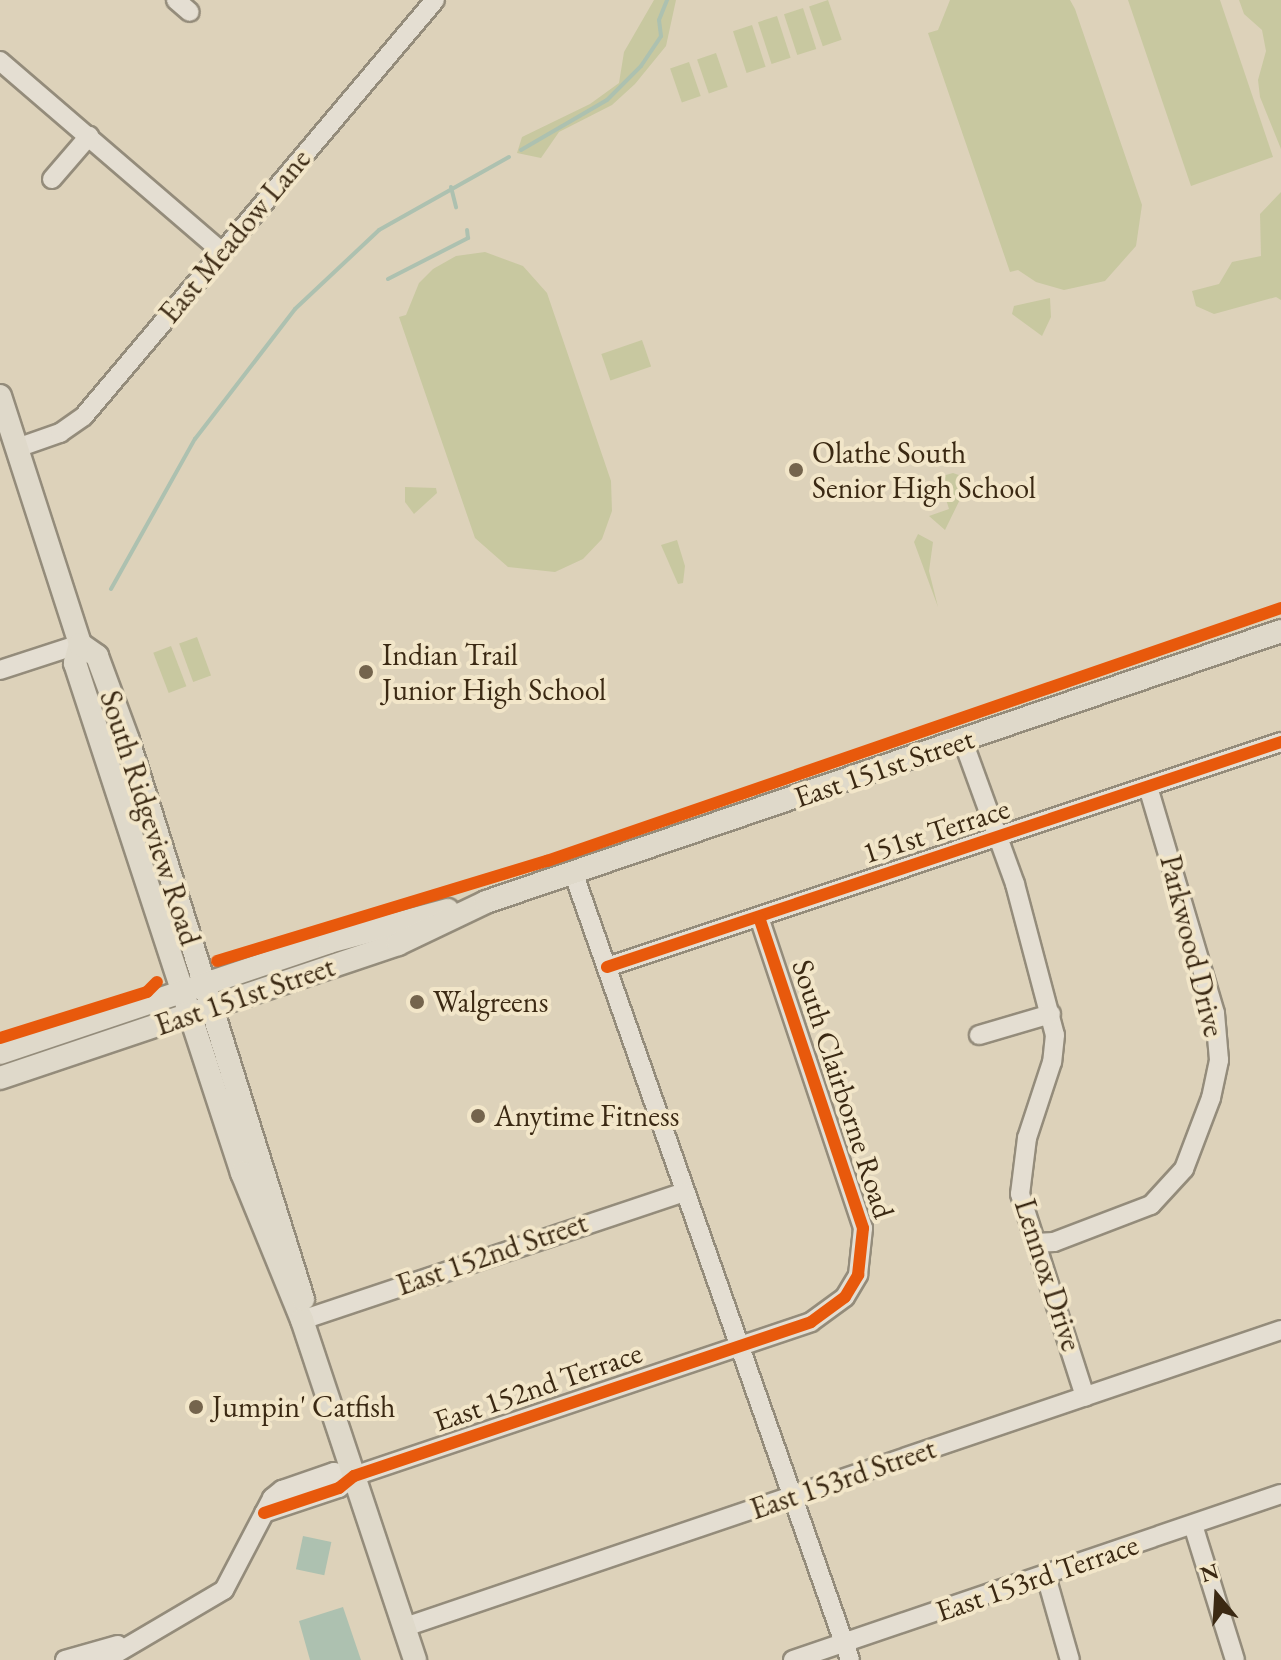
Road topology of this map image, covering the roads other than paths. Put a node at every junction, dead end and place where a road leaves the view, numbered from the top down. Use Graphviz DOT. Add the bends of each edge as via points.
graph roads {
  1 [pos="435,0"];
  2 [pos="0,61"];
  3 [pos="89,136"];
  4 [pos="52,179"];
  5 [pos="221,251"];
  6 [pos="0,396"];
  7 [pos="17,448"];
  8 [pos="1281,631"];
  9 [pos="80,644"];
  10 [pos="0,670"];
  11 [pos="963,741"];
  12 [pos="1281,742"];
  13 [pos="1148,787"];
  14 [pos="1000,838"];
  15 [pos="573,872"];
  16 [pos="486,902"];
  17 [pos="759,918"];
  18 [pos="607,967"];
  19 [pos="194,988"];
  20 [pos="202,1012"];
  21 [pos="1051,1014"];
  22 [pos="979,1035"];
  23 [pos="0,1053"];
  24 [pos="0,1078"];
  25 [pos="684,1192"];
  26 [pos="1036,1243"];
  27 [pos="302,1320"];
  28 [pos="1281,1330"];
  29 [pos="737,1348"];
  30 [pos="1085,1397"];
  31 [pos="354,1476"];
  32 [pos="1281,1494"];
  33 [pos="792,1496"];
  34 [pos="1193,1525"];
  35 [pos="1046,1576"];
  36 [pos="405,1627"];
  37 [pos="144,1639"];
  38 [pos="846,1652"];
  39 [pos="65,1660"];
  40 [pos="105,1660"];
  41 [pos="415,1660"];
  42 [pos="793,1660"];
  43 [pos="1070,1660"];
  44 [pos="1235,1660"];
  1 -- 5 [label="street, East Meadow Lane"];
  2 -- 3 [label="street"];
  3 -- 4 [label="street"];
  3 -- 5 [label="street"];
  5 -- 7 [label="street, East Meadow Lane" via="84,416 60,433"];
  6 -- 7 [label="main road, South Ridgeview Road"];
  7 -- 9 [label="main road, South Ridgeview Road"];
  8 -- 11 [label="main road, East 151st Street"];
  9 -- 10 [label="street"];
  9 -- 19 [label="main road, South Ridgeview Road" via="75,663"];
  11 -- 14 [label="street, Lennox Drive"];
  11 -- 15 [label="main road, East 151st Street"];
  12 -- 13 [label="street, 151st Terrace"];
  13 -- 14 [label="street, 151st Terrace"];
  13 -- 26 [label="street, Parkwood Drive" via="1215,1013 1219,1060 1211,1098 1184,1169 1151,1205 1054,1242"];
  14 -- 17 [label="street, 151st Terrace"];
  14 -- 21 [label="street, Lennox Drive"];
  15 -- 16 [label="main road, East 151st Street"];
  15 -- 18 [label="street"];
  16 -- 19 [label="main road, East 151st Street" via="378,927"];
  16 -- 20 [label="main road, East 151st Street" via="398,944"];
  17 -- 18 [label="street, 151st Terrace"];
  17 -- 29 [label="street, South Clairborne Road" via="864,1242 858,1275 837,1306 811,1322"];
  18 -- 25 [label="street"];
  19 -- 20 [label="main road, South Ridgeview Road"];
  19 -- 23 [label="main road, East 151st Street"];
  20 -- 24 [label="main road, East 151st Street"];
  20 -- 27 [label="main road, South Ridgeview Road" via="303,1295"];
  21 -- 22 [label="street"];
  21 -- 26 [label="street, Lennox Drive" via="1052,1062 1020,1173 1020,1194"];
  25 -- 27 [label="street, East 152nd Street"];
  25 -- 29 [label="street"];
  26 -- 30 [label="street, Lennox Drive"];
  27 -- 31 [label="main road, South Ridgeview Road"];
  28 -- 30 [label="street, East 153rd Street"];
  29 -- 31 [label="street, East 152nd Terrace"];
  29 -- 33 [label="street"];
  30 -- 33 [label="street, East 153rd Street"];
  31 -- 36 [label="main road, South Ridgeview Road"];
  31 -- 37 [label="street, East 152nd Terrace" via="334,1472 282,1490 264,1513 224,1590"];
  32 -- 34 [label="street, East 153rd Terrace"];
  33 -- 36 [label="street, East 153rd Street"];
  33 -- 38 [label="street"];
  34 -- 35 [label="street, East 153rd Terrace"];
  34 -- 44 [label="street"];
  35 -- 38 [label="street, East 153rd Terrace"];
  35 -- 43 [label="street"];
  36 -- 41 [label="main road, South Ridgeview Road"];
  37 -- 39 [label="street"];
  37 -- 40 [label="street"];
  38 -- 42 [label="street, East 153rd Terrace"];
}
